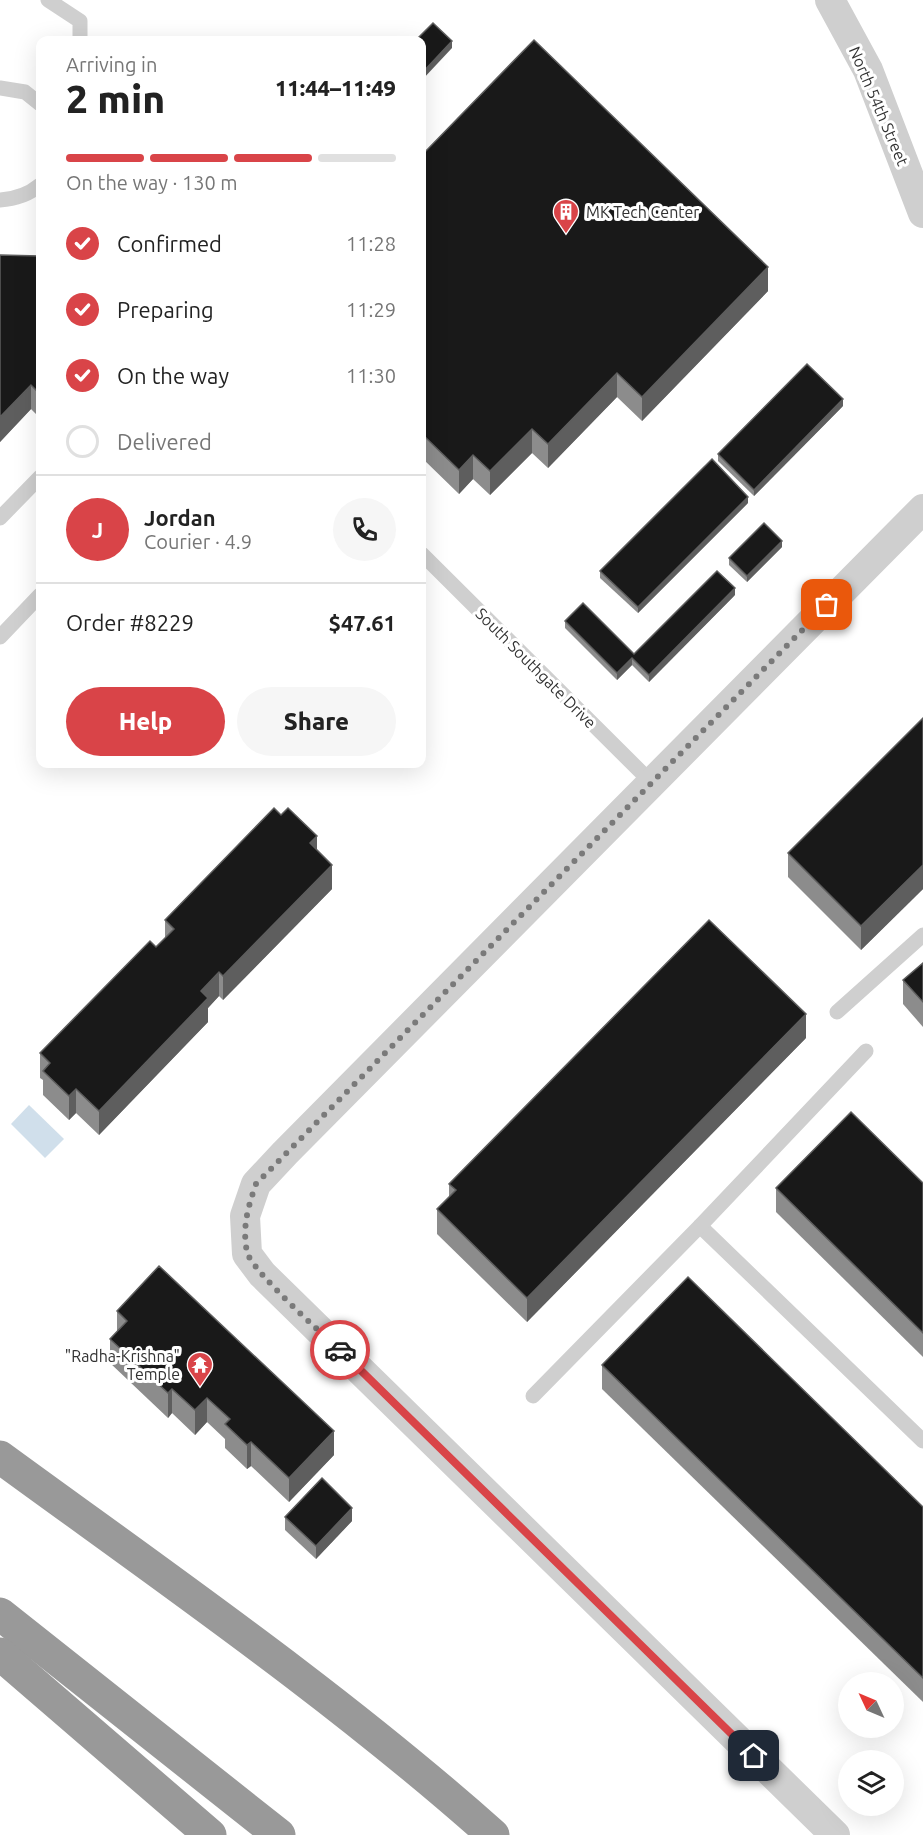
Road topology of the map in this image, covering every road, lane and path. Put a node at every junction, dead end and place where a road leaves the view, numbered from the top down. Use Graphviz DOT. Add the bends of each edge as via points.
graph roads {
  1 [pos="48,0"];
  2 [pos="830,0"];
  3 [pos="80,36"];
  4 [pos="1,87"];
  5 [pos="36,101"];
  6 [pos="36,188"];
  7 [pos="0,200"];
  8 [pos="923,213"];
  9 [pos="36,481"];
  10 [pos="923,508"];
  11 [pos="0,518"];
  12 [pos="426,558"];
  13 [pos="36,599"];
  14 [pos="0,638"];
  15 [pos="651,782"];
  16 [pos="923,935"];
  17 [pos="837,1012"];
  18 [pos="866,1051"];
  19 [pos="700,1226"];
  20 [pos="533,1396"];
  21 [pos="923,1441"];
  22 [pos="0,1457"];
  23 [pos="0,1614"];
  24 [pos="0,1654"];
  25 [pos="210,1835"];
  26 [pos="279,1835"];
  27 [pos="493,1835"];
  28 [pos="835,1835"];
  1 -- 3 [label="lane" via="80,21"];
  2 -- 8 [label="street, North 54th Street" via="868,70"];
  4 -- 5 [label="lane" via="25,92"];
  6 -- 7 [label="lane" via="17,198"];
  9 -- 11 [label="lane"];
  10 -- 15 [label="street"];
  12 -- 15 [label="lane, South Southgate Drive"];
  13 -- 14 [label="lane"];
  15 -- 28 [label="street" via="256,1184 245,1216 248,1254 262,1274"];
  16 -- 17 [label="lane"];
  18 -- 19 [label="lane"];
  19 -- 20 [label="lane"];
  19 -- 21 [label="lane"];
  22 -- 27 [label="highway" via="297,1675 424,1774"];
  23 -- 26 [label="highway"];
  24 -- 25 [label="highway"];
}
